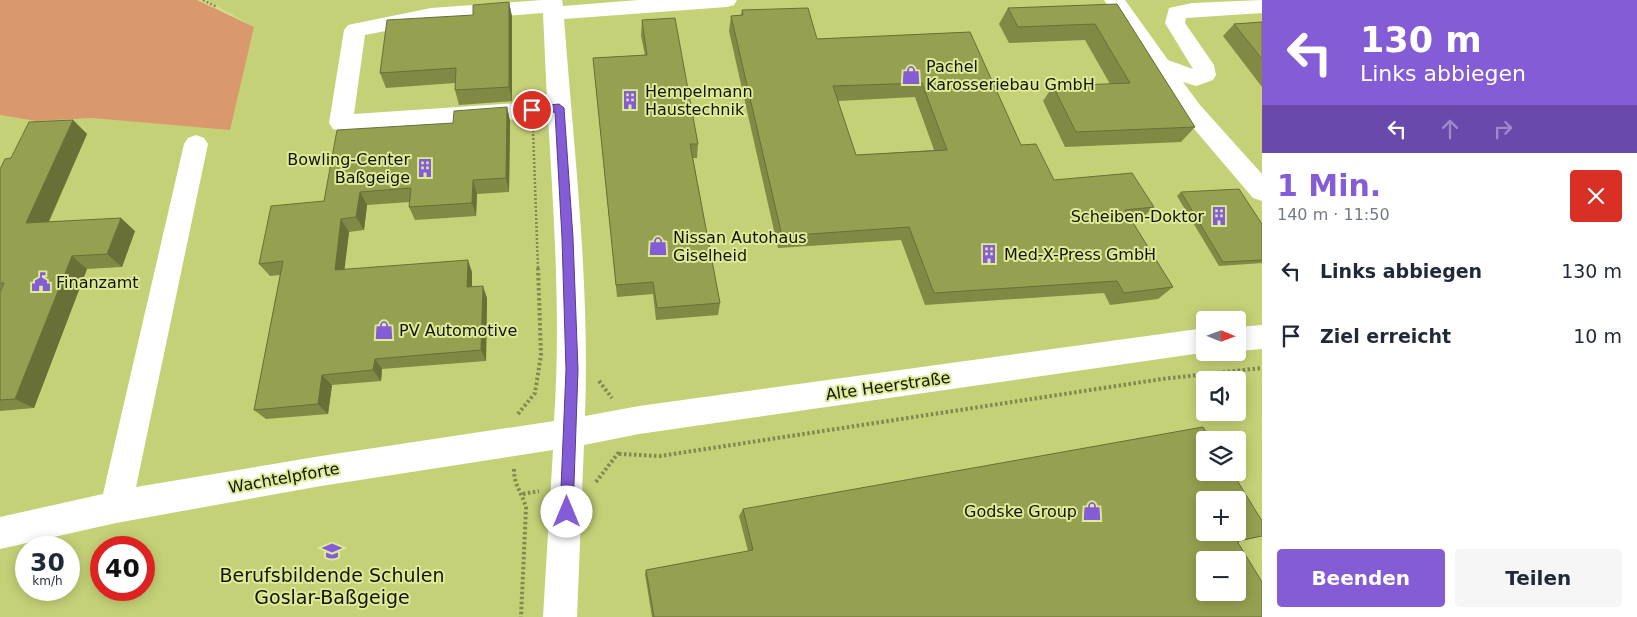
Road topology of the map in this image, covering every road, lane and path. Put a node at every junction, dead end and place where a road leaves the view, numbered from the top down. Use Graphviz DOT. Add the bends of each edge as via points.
graph roads {
  1 [pos="203,0"];
  2 [pos="714,0"];
  3 [pos="727,0"];
  4 [pos="1114,0"];
  5 [pos="553,6"];
  6 [pos="1262,6"];
  7 [pos="217,7"];
  8 [pos="1158,64"];
  9 [pos="546,109"];
  10 [pos="196,144"];
  11 [pos="1262,191"];
  12 [pos="1196,343"];
  13 [pos="1262,368"];
  14 [pos="618,424"];
  15 [pos="570,433"];
  16 [pos="514,443"];
  17 [pos="619,454"];
  18 [pos="594,488"];
  19 [pos="116,507"];
  20 [pos="0,533"];
  21 [pos="521,617"];
  22 [pos="560,617"];
  1 -- 7 [label="path"];
  2 -- 3 [label="street"];
  2 -- 5 [label="street"];
  4 -- 8 [label="street"];
  5 -- 9 [label="street"];
  5 -- 9 [label="street" via="431,15 355,30 341,124"];
  6 -- 8 [label="street" via="1176,13 1175,23 1203,65 1205,75 1196,78"];
  8 -- 11 [label="street" via="1215,139"];
  9 -- 15 [label="street" via="570,290"];
  9 -- 16 [label="path" via="541,355 535,394 515,417"];
  10 -- 19 [label="street"];
  12 -- 14 [label="street, Alte Heerstraße"];
  13 -- 17 [label="path" via="1162,380 660,456"];
  14 -- 15 [label="street, Alte Heerstraße"];
  14 -- 17 [label="path"];
  15 -- 16 [label="street, Wachtelpforte"];
  15 -- 22 [label="street"];
  16 -- 19 [label="street, Wachtelpforte" via="321,471"];
  16 -- 21 [label="path" via="514,482 523,494 526,508"];
  17 -- 18 [label="path" via="596,481"];
  19 -- 20 [label="street, Wachtelpforte"];
}
